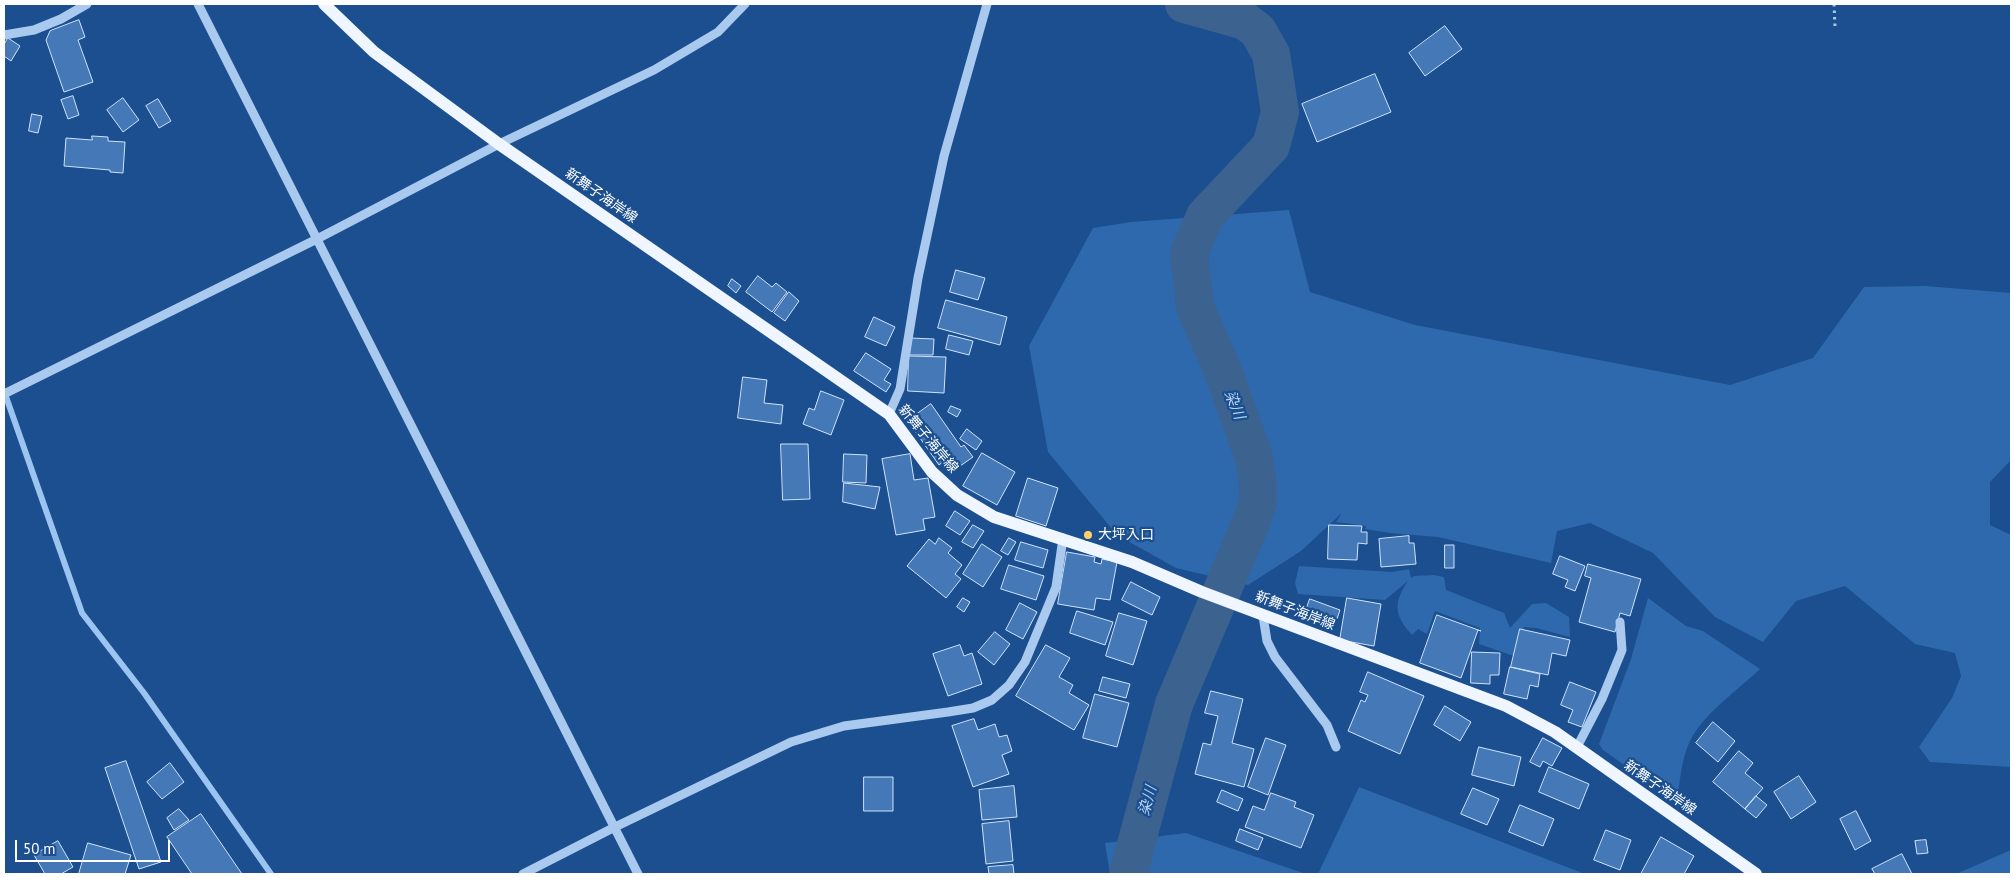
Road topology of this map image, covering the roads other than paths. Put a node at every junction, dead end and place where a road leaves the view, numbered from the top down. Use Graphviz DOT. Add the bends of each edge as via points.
graph roads {
  1 [pos="87,4"];
  2 [pos="198,4"];
  3 [pos="324,4"];
  4 [pos="745,4"];
  5 [pos="987,4"];
  6 [pos="4,35"];
  7 [pos="499,144"];
  8 [pos="317,239"];
  9 [pos="4,394"];
  10 [pos="889,414"];
  11 [pos="1062,538"];
  12 [pos="1264,616"];
  13 [pos="1620,622"];
  14 [pos="1336,747"];
  15 [pos="1577,747"];
  16 [pos="614,828"];
  17 [pos="523,874"];
  18 [pos="638,874"];
  19 [pos="1756,874"];
  1 -- 6 [label="street" via="34,30"];
  2 -- 8 [label="street"];
  3 -- 7 [label="main road, 新舞子海岸線" via="374,52"];
  4 -- 7 [label="street" via="718,32 654,70"];
  5 -- 10 [label="street" via="944,156 918,278 900,389"];
  7 -- 8 [label="street"];
  7 -- 10 [label="main road, 新舞子海岸線"];
  8 -- 9 [label="street"];
  8 -- 16 [label="street"];
  10 -- 11 [label="main road, 新舞子海岸線" via="932,472 957,495 994,517"];
  11 -- 12 [label="main road, 新舞子海岸線" via="1132,562"];
  11 -- 16 [label="street" via="1056,587 1025,662 1009,685 992,700 964,709 844,726 791,742"];
  12 -- 14 [label="street" via="1267,641 1275,657 1327,725"];
  12 -- 15 [label="main road, 新舞子海岸線" via="1506,706"];
  13 -- 15 [label="street" via="1622,650"];
  15 -- 19 [label="main road, 新舞子海岸線"];
  16 -- 17 [label="street"];
  16 -- 18 [label="street"];
}
